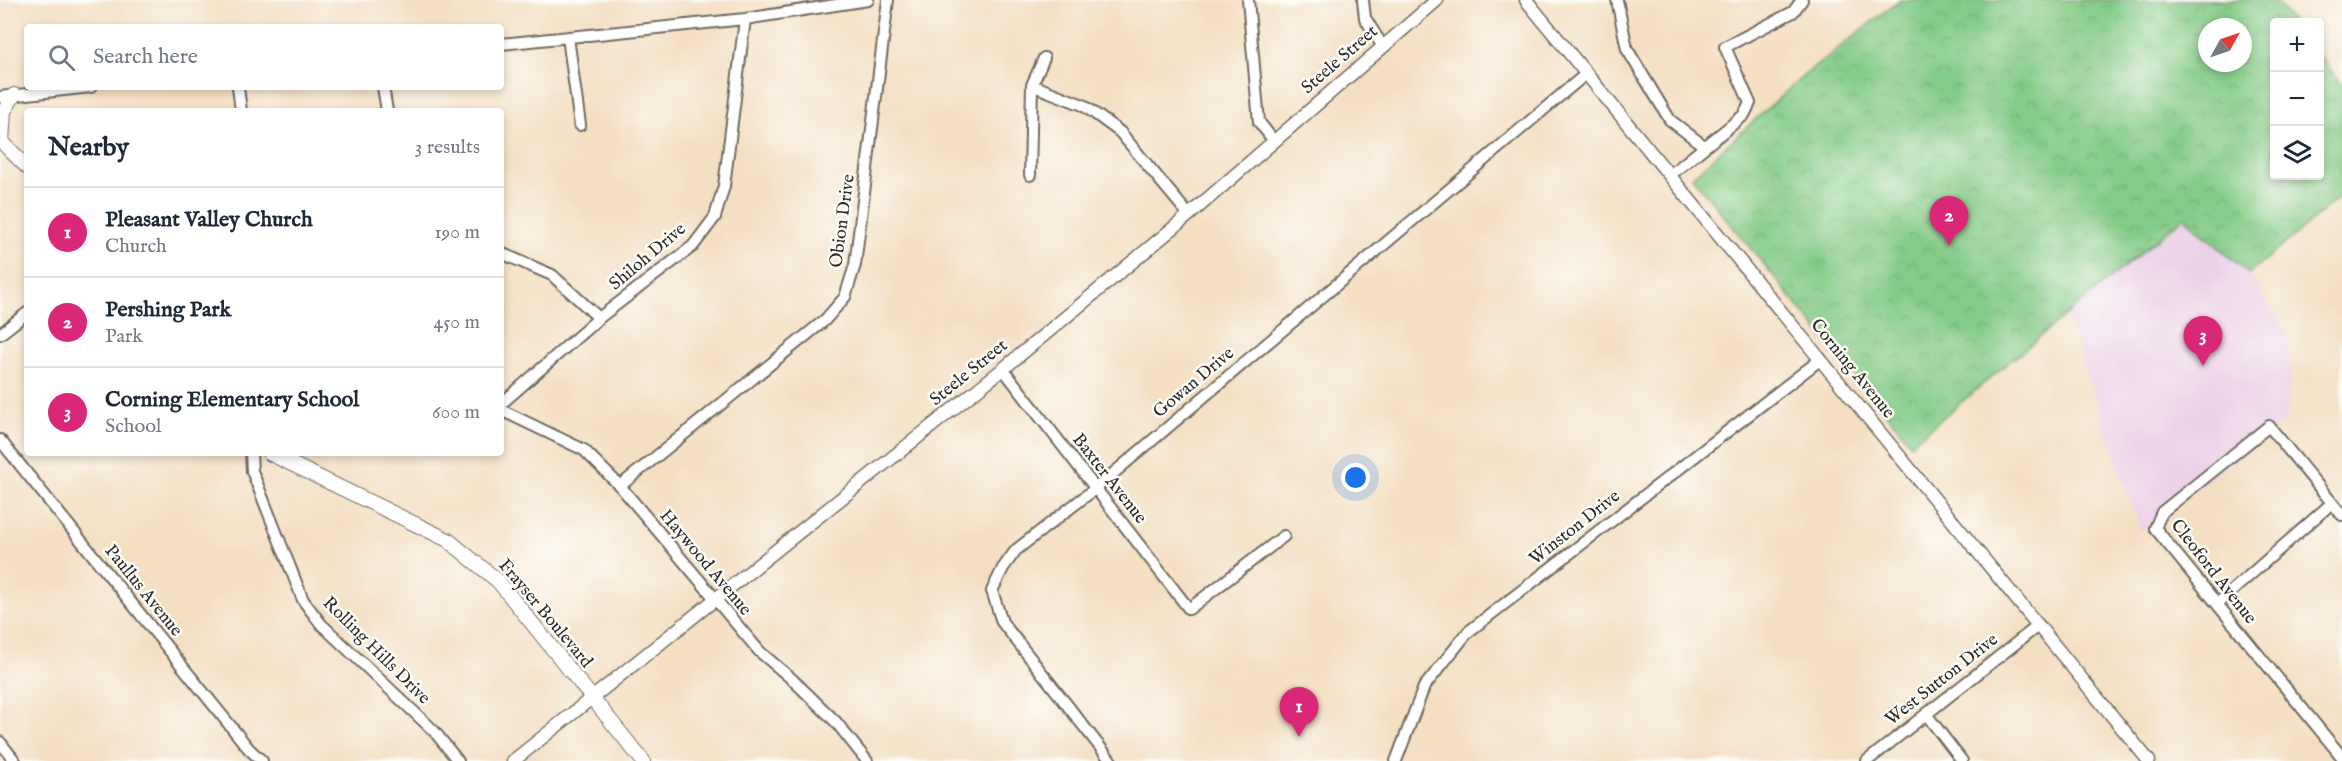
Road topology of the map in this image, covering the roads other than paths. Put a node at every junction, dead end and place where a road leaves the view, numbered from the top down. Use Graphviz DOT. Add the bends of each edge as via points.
graph roads {
  1 [pos="868,0"];
  2 [pos="888,0"];
  3 [pos="1248,0"];
  4 [pos="1363,0"];
  5 [pos="1437,0"];
  6 [pos="1526,0"];
  7 [pos="1617,0"];
  8 [pos="1802,0"];
  9 [pos="745,19"];
  10 [pos="568,37"];
  11 [pos="504,44"];
  12 [pos="1383,47"];
  13 [pos="1044,58"];
  14 [pos="1587,73"];
  15 [pos="1032,84"];
  16 [pos="62,90"];
  17 [pos="238,90"];
  18 [pos="384,90"];
  19 [pos="15,95"];
  20 [pos="0,97"];
  21 [pos="240,108"];
  22 [pos="386,108"];
  23 [pos="580,125"];
  24 [pos="1,141"];
  25 [pos="1274,141"];
  26 [pos="1704,146"];
  27 [pos="24,164"];
  28 [pos="1029,175"];
  29 [pos="1670,175"];
  30 [pos="1189,215"];
  31 [pos="504,254"];
  32 [pos="24,315"];
  33 [pos="599,318"];
  34 [pos="0,334"];
  35 [pos="1821,359"];
  36 [pos="1003,369"];
  37 [pos="504,401"];
  38 [pos="504,411"];
  39 [pos="0,440"];
  40 [pos="251,456"];
  41 [pos="275,456"];
  42 [pos="620,486"];
  43 [pos="1096,488"];
  44 [pos="2332,503"];
  45 [pos="2342,515"];
  46 [pos="1284,536"];
  47 [pos="712,599"];
  48 [pos="2217,604"];
  49 [pos="2039,625"];
  50 [pos="592,699"];
  51 [pos="1926,714"];
  52 [pos="0,742"];
  53 [pos="2342,757"];
  54 [pos="15,761"];
  55 [pos="262,761"];
  56 [pos="458,761"];
  57 [pos="513,761"];
  58 [pos="643,761"];
  59 [pos="867,761"];
  60 [pos="1111,761"];
  61 [pos="1396,761"];
  62 [pos="1867,761"];
  63 [pos="1962,761"];
  64 [pos="2149,761"];
  1 -- 9 [label="street"];
  2 -- 42 [label="street, Obion Drive" via="855,265 845,297 825,320"];
  3 -- 25 [label="street" via="1259,122"];
  4 -- 12 [label="street" via="1365,18"];
  5 -- 12 [label="street, Steele Street"];
  6 -- 14 [label="street, Corning Avenue"];
  7 -- 26 [label="street" via="1627,49 1670,120"];
  8 -- 26 [label="street" via="1793,12 1725,47 1750,103 1744,115"];
  9 -- 10 [label="street"];
  9 -- 33 [label="street, Shiloh Drive" via="724,186 715,217 693,246"];
  10 -- 11 [label="street"];
  10 -- 23 [label="street"];
  12 -- 25 [label="street, Steele Street"];
  13 -- 15 [label="street"];
  14 -- 29 [label="street, Corning Avenue"];
  14 -- 43 [label="street, Gowan Drive"];
  15 -- 28 [label="street"];
  15 -- 30 [label="street" via="1083,105 1120,132"];
  16 -- 19 [label="street"];
  17 -- 21 [label="street"];
  18 -- 22 [label="street"];
  19 -- 20 [label="street"];
  19 -- 24 [label="main road" via="4,111"];
  24 -- 27 [label="main road"];
  25 -- 30 [label="street, Steele Street"];
  26 -- 29 [label="street"];
  29 -- 35 [label="street, Corning Avenue"];
  30 -- 36 [label="street, Steele Street"];
  31 -- 33 [label="street" via="552,275"];
  32 -- 34 [label="street"];
  33 -- 37 [label="street, Shiloh Drive"];
  35 -- 49 [label="street, Corning Avenue"];
  35 -- 61 [label="street, Winston Drive" via="1468,632 1424,687"];
  36 -- 43 [label="street, Baxter Avenue"];
  36 -- 47 [label="street, Steele Street"];
  38 -- 42 [label="street, Haywood Avenue" via="584,450"];
  39 -- 55 [label="street, Paullus Avenue"];
  40 -- 56 [label="street, Rolling Hills Drive" via="252,471 303,600 321,624 434,731"];
  41 -- 50 [label="main road, Frayser Boulevard" via="448,540 476,561 498,581"];
  42 -- 47 [label="street, Haywood Avenue"];
  43 -- 46 [label="street, Baxter Avenue" via="1189,609"];
  43 -- 60 [label="street, Gowan Drive" via="1016,550 992,591 1002,622"];
  44 -- 45 [label="street"];
  44 -- 48 [label="street"];
  44 -- 48 [label="street, Cleoford Avenue" via="2269,426 2162,512 2155,528"];
  47 -- 50 [label="street, Steele Street"];
  47 -- 59 [label="street, Haywood Avenue" via="760,652 836,722"];
  48 -- 53 [label="street, Cleoford Avenue"];
  49 -- 51 [label="street, West Sutton Drive"];
  49 -- 64 [label="street, Corning Avenue"];
  50 -- 57 [label="street, Steele Street"];
  50 -- 58 [label="main road, Frayser Boulevard"];
  51 -- 62 [label="street, West Sutton Drive"];
  51 -- 63 [label="street"];
  52 -- 54 [label="street"];
}
